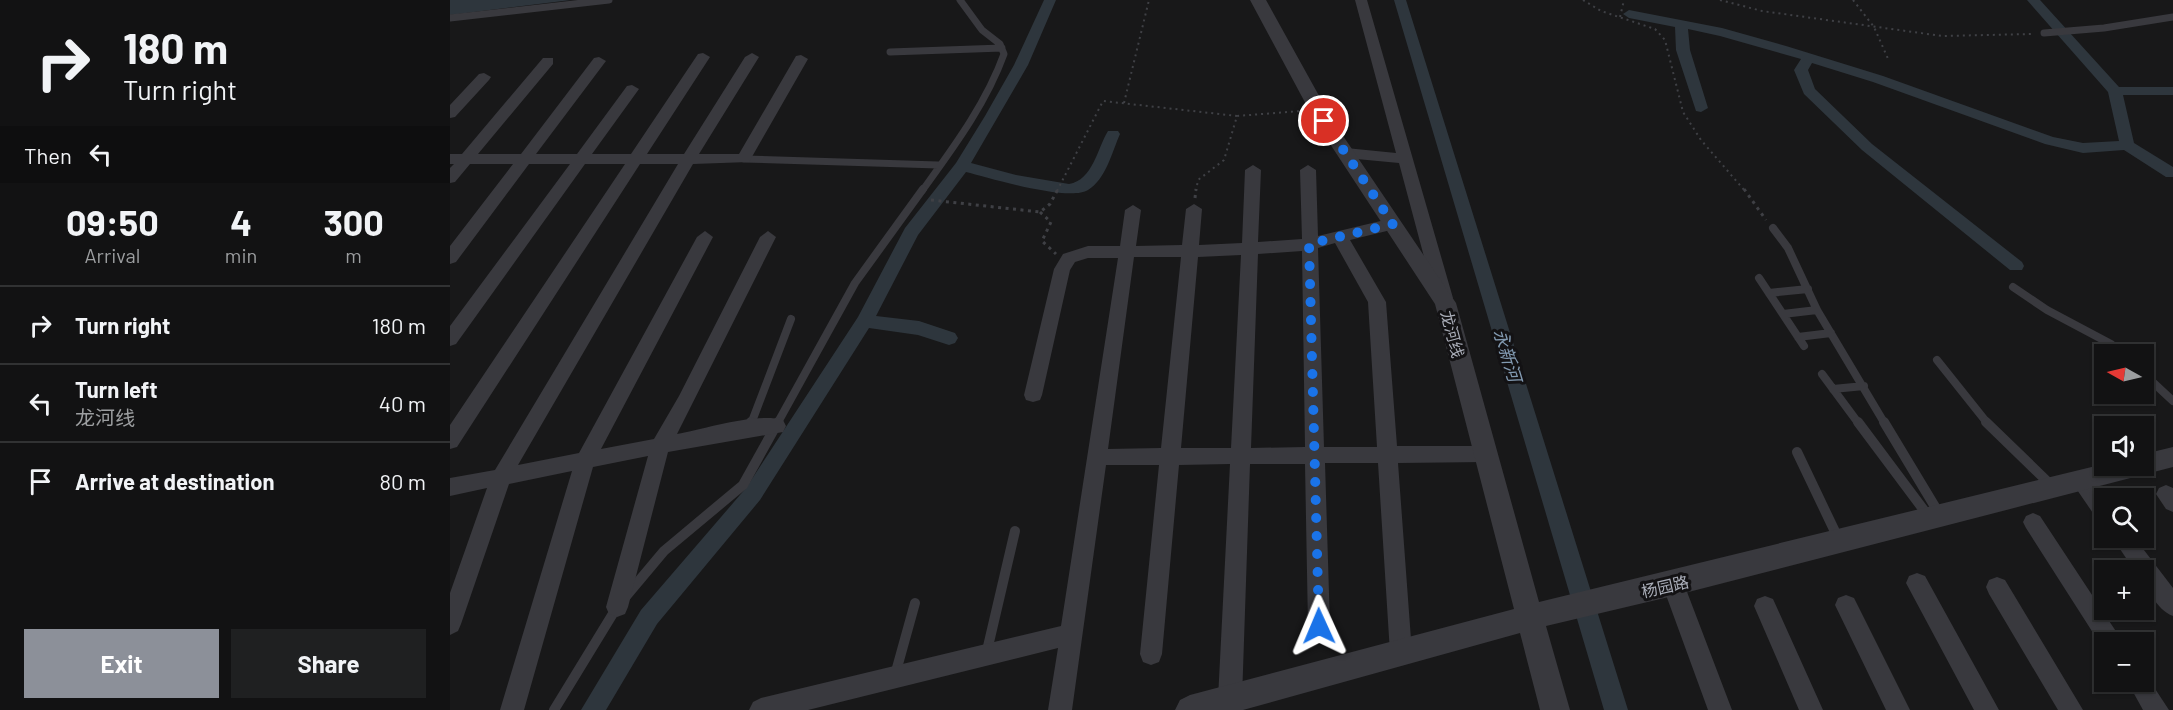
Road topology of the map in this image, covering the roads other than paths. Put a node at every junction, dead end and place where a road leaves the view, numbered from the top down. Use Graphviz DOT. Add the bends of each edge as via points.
graph roads {
  1 [pos="609,0"];
  2 [pos="960,0"];
  3 [pos="1258,0"];
  4 [pos="1361,0"];
  5 [pos="450,18"];
  6 [pos="2171,20"];
  7 [pos="2044,33"];
  8 [pos="1002,48"];
  9 [pos="890,52"];
  10 [pos="703,57"];
  11 [pos="752,57"];
  12 [pos="801,59"];
  13 [pos="548,61"];
  14 [pos="599,61"];
  15 [pos="484,77"];
  16 [pos="632,89"];
  17 [pos="450,114"];
  18 [pos="1346,153"];
  19 [pos="458,159"];
  20 [pos="525,159"];
  21 [pos="582,159"];
  22 [pos="635,159"];
  23 [pos="688,159"];
  24 [pos="744,159"];
  25 [pos="1406,159"];
  26 [pos="938,165"];
  27 [pos="1253,170"];
  28 [pos="1308,170"];
  29 [pos="450,178"];
  30 [pos="1194,209"];
  31 [pos="1132,210"];
  32 [pos="1393,224"];
  33 [pos="1773,228"];
  34 [pos="705,237"];
  35 [pos="768,237"];
  36 [pos="1341,238"];
  37 [pos="1309,244"];
  38 [pos="1250,249"];
  39 [pos="1126,251"];
  40 [pos="1190,251"];
  41 [pos="450,258"];
  42 [pos="1759,279"];
  43 [pos="2013,287"];
  44 [pos="1808,289"];
  45 [pos="1769,293"];
  46 [pos="1445,303"];
  47 [pos="1816,310"];
  48 [pos="1783,314"];
  49 [pos="791,320"];
  50 [pos="1831,333"];
  51 [pos="1798,337"];
  52 [pos="450,339"];
  53 [pos="2111,344"];
  54 [pos="1804,346"];
  55 [pos="1937,360"];
  56 [pos="1822,374"];
  57 [pos="2154,383"];
  58 [pos="1864,386"];
  59 [pos="1833,389"];
  60 [pos="1033,395"];
  61 [pos="2173,401"];
  62 [pos="776,426"];
  63 [pos="749,428"];
  64 [pos="450,441"];
  65 [pos="660,446"];
  66 [pos="1797,452"];
  67 [pos="1485,454"];
  68 [pos="1315,455"];
  69 [pos="1387,455"];
  70 [pos="1170,456"];
  71 [pos="1241,456"];
  72 [pos="1097,457"];
  73 [pos="2173,457"];
  74 [pos="585,460"];
  75 [pos="2154,462"];
  76 [pos="2100,476"];
  77 [pos="501,477"];
  78 [pos="2081,481"];
  79 [pos="450,487"];
  80 [pos="2054,488"];
  81 [pos="2094,499"];
  82 [pos="1936,518"];
  83 [pos="2033,522"];
  84 [pos="1015,531"];
  85 [pos="1840,542"];
  86 [pos="2130,548"];
  87 [pos="1917,583"];
  88 [pos="1673,584"];
  89 [pos="1997,587"];
  90 [pos="915,603"];
  91 [pos="1846,605"];
  92 [pos="1765,606"];
  93 [pos="2173,606"];
  94 [pos="617,608"];
  95 [pos="1542,615"];
  96 [pos="450,624"];
  97 [pos="1319,626"];
  98 [pos="2105,632"];
  99 [pos="1071,634"];
  100 [pos="1151,654"];
  101 [pos="1401,654"];
  102 [pos="986,655"];
  103 [pos="895,677"];
  104 [pos="2145,692"];
  105 [pos="1230,699"];
  106 [pos="512,710"];
  107 [pos="554,710"];
  108 [pos="761,710"];
  109 [pos="1060,710"];
  110 [pos="1190,710"];
  111 [pos="1555,710"];
  112 [pos="1720,710"];
  113 [pos="1810,710"];
  114 [pos="1898,710"];
  115 [pos="1987,710"];
  116 [pos="2071,710"];
  117 [pos="2157,710"];
  1 -- 5 [label="lane"];
  2 -- 8 [label="lane" via="982,30"];
  3 -- 18 [label="street, 龙河线" via="1316,108"];
  4 -- 25 [label="street"];
  6 -- 7 [label="lane"];
  8 -- 9 [label="lane"];
  8 -- 26 [label="lane" via="1004,54 984,97"];
  10 -- 22 [label="street"];
  11 -- 23 [label="street"];
  12 -- 24 [label="street"];
  13 -- 19 [label="street"];
  14 -- 20 [label="street"];
  15 -- 17 [label="street"];
  16 -- 21 [label="street"];
  18 -- 25 [label="street"];
  18 -- 32 [label="street, 龙河线"];
  19 -- 20 [label="street"];
  19 -- 29 [label="street"];
  20 -- 21 [label="street"];
  20 -- 41 [label="street"];
  21 -- 22 [label="street"];
  21 -- 52 [label="street"];
  22 -- 23 [label="street"];
  22 -- 64 [label="street"];
  23 -- 24 [label="street"];
  23 -- 77 [label="street"];
  24 -- 26 [label="lane"];
  25 -- 46 [label="street"];
  26 -- 62 [label="lane" via="855,283"];
  27 -- 38 [label="street"];
  28 -- 37 [label="street"];
  30 -- 40 [label="street"];
  31 -- 39 [label="street"];
  32 -- 36 [label="street"];
  32 -- 46 [label="street, 龙河线"];
  33 -- 44 [label="lane" via="1788,248"];
  34 -- 74 [label="street"];
  35 -- 65 [label="street" via="687,401"];
  36 -- 37 [label="street"];
  36 -- 69 [label="street" via="1377,302"];
  37 -- 38 [label="street"];
  37 -- 68 [label="street"];
  38 -- 40 [label="street"];
  38 -- 71 [label="street"];
  39 -- 40 [label="street"];
  39 -- 60 [label="street" via="1088,252 1069,258 1062,269"];
  39 -- 72 [label="street"];
  40 -- 70 [label="street"];
  42 -- 45 [label="lane"];
  43 -- 53 [label="lane"];
  44 -- 45 [label="lane"];
  44 -- 47 [label="lane"];
  45 -- 48 [label="lane"];
  46 -- 67 [label="street, 龙河线"];
  47 -- 48 [label="lane"];
  47 -- 50 [label="lane"];
  48 -- 51 [label="lane"];
  49 -- 63 [label="lane"];
  50 -- 51 [label="lane"];
  50 -- 58 [label="lane"];
  51 -- 54 [label="lane"];
  55 -- 80 [label="lane" via="1994,432"];
  56 -- 59 [label="lane"];
  57 -- 61 [label="lane"];
  58 -- 59 [label="lane"];
  58 -- 82 [label="lane"];
  59 -- 82 [label="lane"];
  62 -- 63 [label="street"];
  62 -- 94 [label="lane" via="743,484 664,551"];
  63 -- 65 [label="street"];
  65 -- 74 [label="street"];
  65 -- 94 [label="street"];
  66 -- 85 [label="lane"];
  67 -- 69 [label="street"];
  67 -- 95 [label="street, 龙河线"];
  68 -- 69 [label="street"];
  68 -- 71 [label="street"];
  68 -- 97 [label="street"];
  69 -- 101 [label="street"];
  70 -- 71 [label="street"];
  70 -- 72 [label="street"];
  70 -- 100 [label="street"];
  71 -- 105 [label="street"];
  72 -- 99 [label="street"];
  73 -- 75 [label="street, 杨园路"];
  74 -- 77 [label="street"];
  74 -- 106 [label="street"];
  76 -- 78 [label="street, 杨园路"];
  77 -- 79 [label="street"];
  77 -- 96 [label="street"];
  78 -- 80 [label="street, 杨园路"];
  78 -- 81 [label="street"];
  80 -- 82 [label="street, 杨园路"];
  82 -- 85 [label="street, 杨园路"];
  83 -- 98 [label="street"];
  84 -- 102 [label="lane"];
  85 -- 88 [label="street, 杨园路"];
  86 -- 93 [label="street"];
  87 -- 115 [label="street"];
  88 -- 95 [label="street, 杨园路"];
  88 -- 112 [label="street"];
  89 -- 116 [label="street"];
  90 -- 103 [label="lane"];
  91 -- 114 [label="street"];
  92 -- 113 [label="street"];
  94 -- 107 [label="lane"];
  95 -- 101 [label="street, 杨园路"];
  95 -- 111 [label="street, 龙河线"];
  99 -- 102 [label="street"];
  99 -- 109 [label="street"];
  101 -- 105 [label="street, 杨园路"];
  102 -- 103 [label="street"];
  103 -- 108 [label="street"];
  104 -- 117 [label="street"];
  105 -- 110 [label="street, 杨园路"];
}
